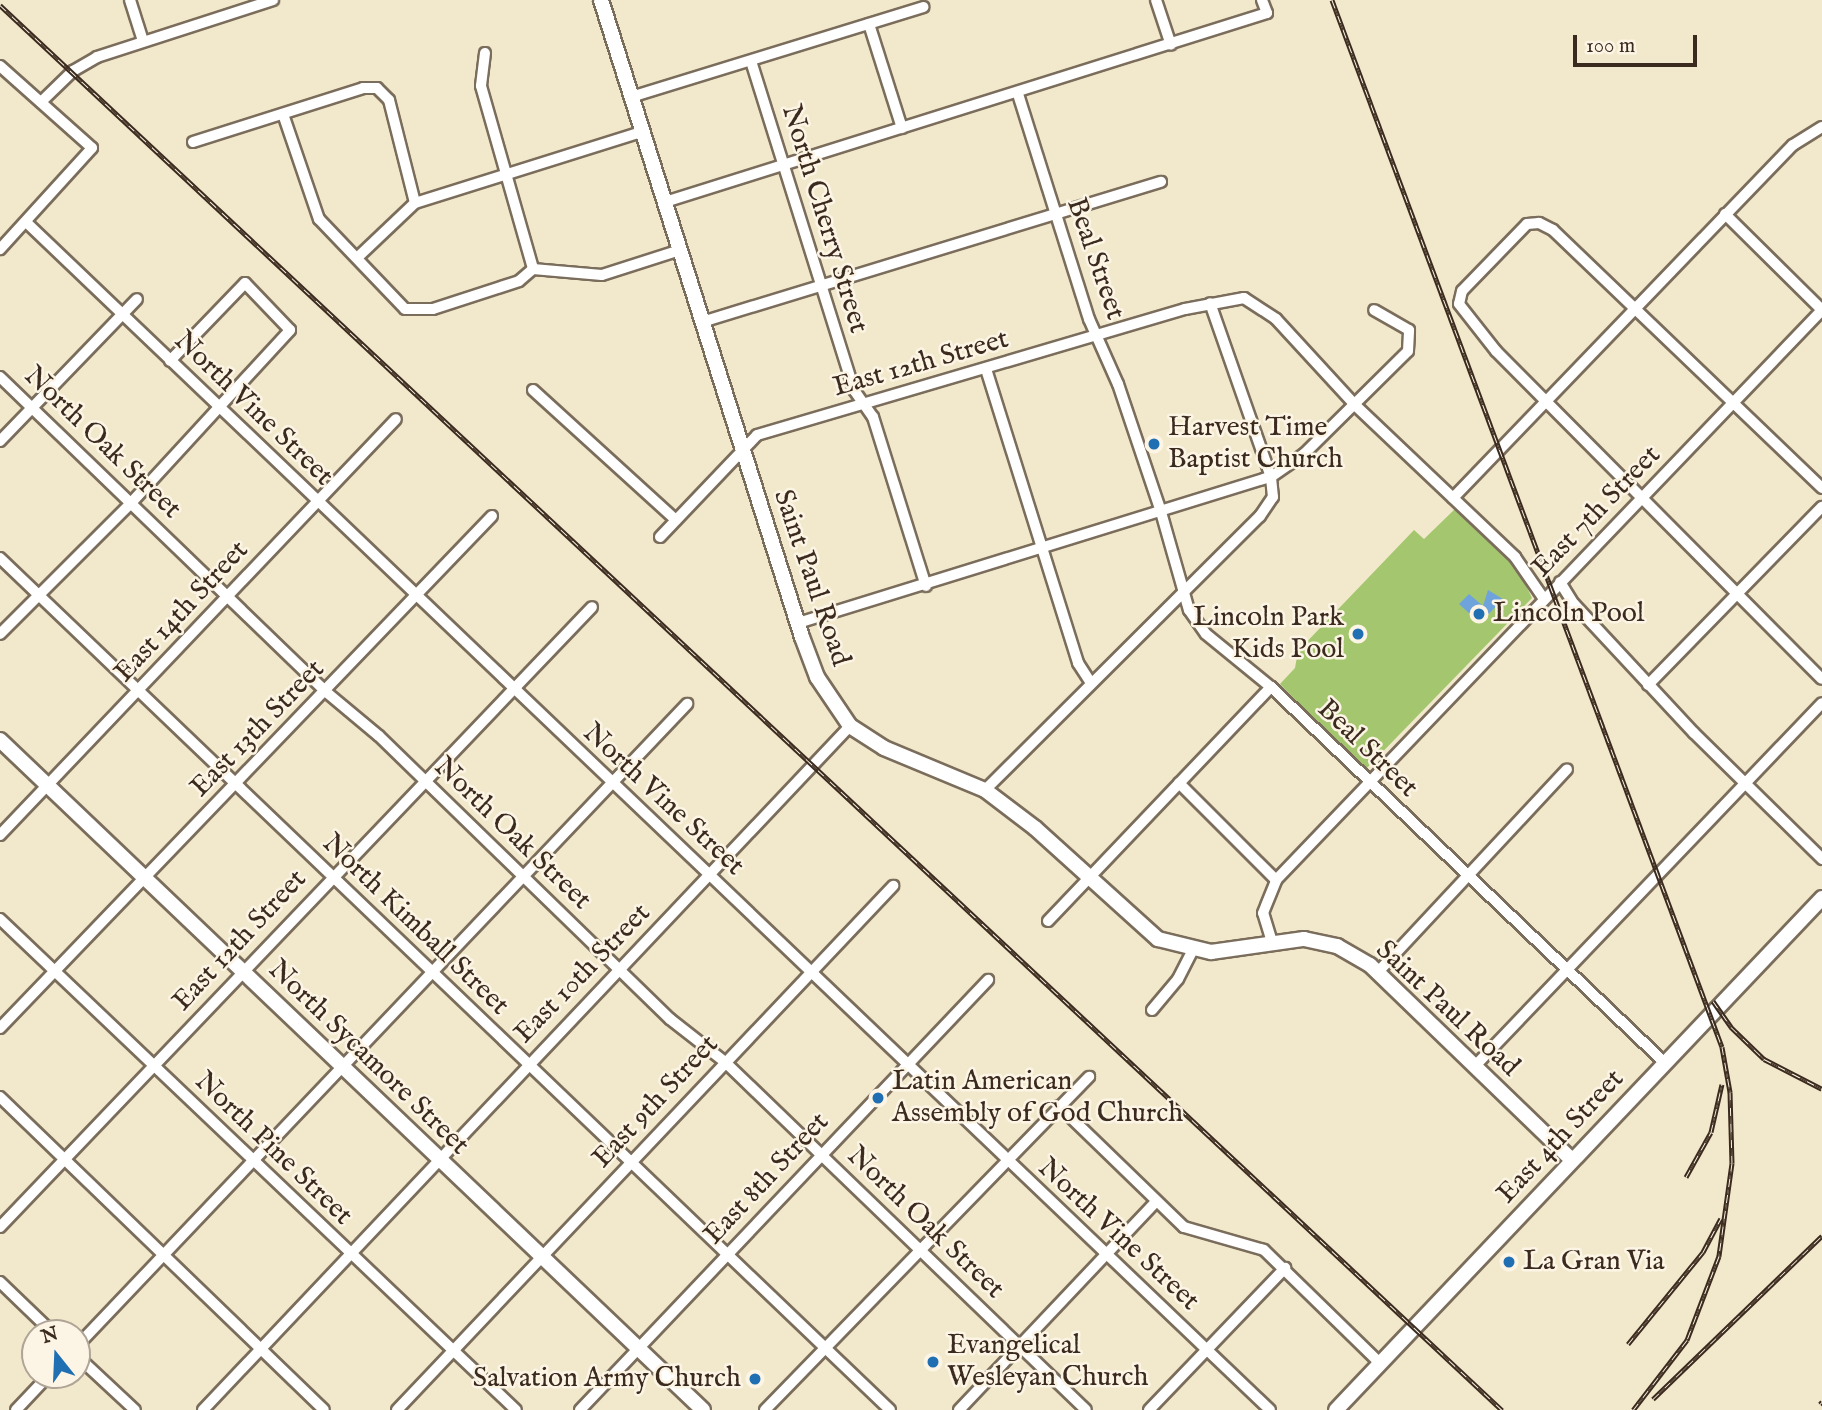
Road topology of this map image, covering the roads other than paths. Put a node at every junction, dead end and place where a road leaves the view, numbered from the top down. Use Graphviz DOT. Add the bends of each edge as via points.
graph roads {
  1 [pos="130,0"];
  2 [pos="273,0"];
  3 [pos="601,0"];
  4 [pos="1156,0"];
  5 [pos="1262,0"];
  6 [pos="923,7"];
  7 [pos="869,24"];
  8 [pos="143,41"];
  9 [pos="1171,46"];
  10 [pos="485,53"];
  11 [pos="751,61"];
  12 [pos="0,66"];
  13 [pos="1018,94"];
  14 [pos="631,97"];
  15 [pos="41,102"];
  16 [pos="284,114"];
  17 [pos="902,128"];
  18 [pos="1818,128"];
  19 [pos="642,132"];
  20 [pos="193,142"];
  21 [pos="784,165"];
  22 [pos="505,175"];
  23 [pos="1161,182"];
  24 [pos="665,202"];
  25 [pos="415,204"];
  26 [pos="1725,214"];
  27 [pos="1057,216"];
  28 [pos="26,222"];
  29 [pos="0,249"];
  30 [pos="680,250"];
  31 [pos="358,258"];
  32 [pos="533,270"];
  33 [pos="822,286"];
  34 [pos="137,299"];
  35 [pos="1210,303"];
  36 [pos="1635,307"];
  37 [pos="1374,310"];
  38 [pos="1822,310"];
  39 [pos="122,314"];
  40 [pos="702,322"];
  41 [pos="1097,336"];
  42 [pos="170,361"];
  43 [pos="986,369"];
  44 [pos="0,377"];
  45 [pos="533,390"];
  46 [pos="1546,402"];
  47 [pos="1733,402"];
  48 [pos="862,405"];
  49 [pos="1355,405"];
  50 [pos="217,406"];
  51 [pos="33,407"];
  52 [pos="396,419"];
  53 [pos="0,441"];
  54 [pos="742,449"];
  55 [pos="1270,477"];
  56 [pos="1822,488"];
  57 [pos="1644,496"];
  58 [pos="1453,498"];
  59 [pos="317,502"];
  60 [pos="131,503"];
  61 [pos="1822,507"];
  62 [pos="1161,512"];
  63 [pos="492,516"];
  64 [pos="676,520"];
  65 [pos="660,537"];
  66 [pos="1043,550"];
  67 [pos="0,558"];
  68 [pos="1560,582"];
  69 [pos="926,586"];
  70 [pos="1181,592"];
  71 [pos="1738,593"];
  72 [pos="37,595"];
  73 [pos="228,596"];
  74 [pos="416,597"];
  75 [pos="1544,600"];
  76 [pos="593,607"];
  77 [pos="797,623"];
  78 [pos="0,634"];
  79 [pos="1822,679"];
  80 [pos="1091,683"];
  81 [pos="1648,685"];
  82 [pos="1271,687"];
  83 [pos="512,689"];
  84 [pos="138,691"];
  85 [pos="325,691"];
  86 [pos="1822,703"];
  87 [pos="688,705"];
  88 [pos="850,726"];
  89 [pos="0,740"];
  90 [pos="1567,769"];
  91 [pos="611,783"];
  92 [pos="1179,783"];
  93 [pos="1368,783"];
  94 [pos="235,784"];
  95 [pos="428,784"];
  96 [pos="1745,784"];
  97 [pos="48,786"];
  98 [pos="985,790"];
  99 [pos="0,835"];
  100 [pos="1822,859"];
  101 [pos="711,873"];
  102 [pos="1465,875"];
  103 [pos="331,877"];
  104 [pos="524,878"];
  105 [pos="1088,878"];
  106 [pos="146,879"];
  107 [pos="1276,880"];
  108 [pos="893,886"];
  109 [pos="1822,898"];
  110 [pos="0,919"];
  111 [pos="1048,921"];
  112 [pos="1272,942"];
  113 [pos="1193,949"];
  114 [pos="620,970"];
  115 [pos="1566,971"];
  116 [pos="55,972"];
  117 [pos="242,972"];
  118 [pos="810,972"];
  119 [pos="1378,972"];
  120 [pos="432,973"];
  121 [pos="988,980"];
  122 [pos="1152,1010"];
  123 [pos="0,1028"];
  124 [pos="725,1062"];
  125 [pos="1665,1063"];
  126 [pos="527,1064"];
  127 [pos="154,1065"];
  128 [pos="904,1065"];
  129 [pos="1475,1066"];
  130 [pos="341,1069"];
  131 [pos="1089,1077"];
  132 [pos="0,1097"];
  133 [pos="1059,1106"];
  134 [pos="821,1155"];
  135 [pos="63,1160"];
  136 [pos="1006,1160"];
  137 [pos="1572,1160"];
  138 [pos="253,1161"];
  139 [pos="440,1161"];
  140 [pos="630,1162"];
  141 [pos="1155,1203"];
  142 [pos="0,1227"];
  143 [pos="919,1249"];
  144 [pos="351,1254"];
  145 [pos="542,1255"];
  146 [pos="728,1255"];
  147 [pos="1107,1255"];
  148 [pos="163,1256"];
  149 [pos="1285,1268"];
  150 [pos="0,1282"];
  151 [pos="38,1319"];
  152 [pos="91,1331"];
  153 [pos="1020,1346"];
  154 [pos="640,1348"];
  155 [pos="825,1348"];
  156 [pos="260,1349"];
  157 [pos="452,1350"];
  158 [pos="1206,1350"];
  159 [pos="1381,1364"];
  160 [pos="91,1369"];
  161 [pos="36,1389"];
  162 [pos="16,1410"];
  163 [pos="135,1410"];
  164 [pos="203,1410"];
  165 [pos="324,1410"];
  166 [pos="397,1410"];
  167 [pos="516,1410"];
  168 [pos="580,1410"];
  169 [pos="703,1410"];
  170 [pos="765,1410"];
  171 [pos="890,1410"];
  172 [pos="959,1410"];
  173 [pos="1086,1410"];
  174 [pos="1149,1410"];
  175 [pos="1270,1410"];
  176 [pos="1336,1410"];
  1 -- 8 [label="street"];
  2 -- 8 [label="street"];
  3 -- 14 [label="main road, Saint Paul Road"];
  4 -- 9 [label="street"];
  5 -- 9 [label="street" via="1267,13"];
  6 -- 7 [label="street"];
  7 -- 11 [label="street"];
  7 -- 17 [label="street"];
  8 -- 15 [label="street" via="73,71"];
  9 -- 13 [label="street"];
  10 -- 22 [label="street" via="481,86"];
  11 -- 14 [label="street"];
  11 -- 21 [label="street, North Cherry Street"];
  12 -- 15 [label="street"];
  13 -- 17 [label="street"];
  13 -- 27 [label="street, Beal Street"];
  14 -- 19 [label="main road, Saint Paul Road"];
  15 -- 28 [label="street" via="92,148"];
  16 -- 20 [label="street"];
  16 -- 25 [label="street" via="363,88 377,88 389,100"];
  16 -- 31 [label="street" via="319,219"];
  17 -- 21 [label="street"];
  18 -- 26 [label="street" via="1793,145"];
  19 -- 22 [label="street"];
  19 -- 24 [label="main road, Saint Paul Road"];
  21 -- 24 [label="street"];
  21 -- 33 [label="street, North Cherry Street"];
  22 -- 25 [label="street"];
  22 -- 32 [label="street"];
  23 -- 27 [label="street"];
  24 -- 30 [label="main road, Saint Paul Road"];
  25 -- 31 [label="street"];
  26 -- 36 [label="street"];
  26 -- 38 [label="street"];
  27 -- 33 [label="street"];
  27 -- 41 [label="street, Beal Street"];
  28 -- 29 [label="street"];
  28 -- 39 [label="street, North Vine Street"];
  30 -- 32 [label="street" via="602,275"];
  30 -- 40 [label="main road, Saint Paul Road"];
  31 -- 32 [label="street" via="405,309 433,309 519,281"];
  33 -- 40 [label="street"];
  33 -- 48 [label="street, North Cherry Street"];
  34 -- 39 [label="street"];
  35 -- 41 [label="street, East 12th Street"];
  35 -- 49 [label="street, East 12th Street" via="1244,298 1276,319"];
  35 -- 55 [label="street"];
  36 -- 46 [label="street"];
  36 -- 46 [label="street" via="1553,230 1532,223 1462,291 1460,300 1496,351"];
  36 -- 47 [label="street"];
  37 -- 49 [label="street" via="1409,330 1411,340 1408,351"];
  38 -- 47 [label="street, East 7th Street"];
  39 -- 42 [label="street, North Vine Street"];
  39 -- 51 [label="street"];
  40 -- 54 [label="main road, Saint Paul Road"];
  41 -- 43 [label="street, East 12th Street"];
  41 -- 62 [label="street, Beal Street"];
  42 -- 50 [label="street, North Vine Street"];
  42 -- 50 [label="street" via="245,283 290,330"];
  43 -- 48 [label="street, East 12th Street"];
  43 -- 66 [label="street"];
  44 -- 51 [label="street, North Oak Street"];
  45 -- 64 [label="street"];
  46 -- 57 [label="street"];
  46 -- 58 [label="street"];
  47 -- 56 [label="street"];
  47 -- 57 [label="street, East 7th Street"];
  48 -- 54 [label="street, East 12th Street" via="757,435"];
  48 -- 69 [label="street, North Cherry Street" via="873,418"];
  49 -- 55 [label="street" via="1304,454"];
  49 -- 58 [label="street"];
  50 -- 59 [label="street, North Vine Street"];
  50 -- 60 [label="street"];
  51 -- 53 [label="street"];
  51 -- 60 [label="street, North Oak Street"];
  52 -- 59 [label="street, East 14th Street"];
  54 -- 64 [label="street, East 12th Street"];
  54 -- 77 [label="main road, Saint Paul Road"];
  55 -- 62 [label="street"];
  55 -- 70 [label="street" via="1273,497 1260,516"];
  57 -- 68 [label="street, East 7th Street"];
  57 -- 71 [label="street"];
  58 -- 75 [label="street" via="1515,557"];
  59 -- 73 [label="street, East 14th Street"];
  59 -- 74 [label="street, North Vine Street"];
  60 -- 72 [label="street"];
  60 -- 73 [label="street, North Oak Street"];
  61 -- 71 [label="street"];
  62 -- 66 [label="street"];
  62 -- 70 [label="street, Beal Street"];
  63 -- 74 [label="street, East 13th Street"];
  64 -- 65 [label="street, East 12th Street"];
  66 -- 69 [label="street"];
  66 -- 80 [label="street" via="1078,663"];
  67 -- 72 [label="street, North Kimball Street"];
  68 -- 75 [label="street, East 7th Street"];
  68 -- 81 [label="street" via="1574,604"];
  69 -- 77 [label="street"];
  70 -- 80 [label="street"];
  70 -- 82 [label="street, Beal Street" via="1206,634"];
  71 -- 79 [label="street"];
  71 -- 81 [label="street"];
  72 -- 78 [label="street"];
  72 -- 84 [label="street, North Kimball Street"];
  73 -- 84 [label="street, East 14th Street"];
  73 -- 85 [label="street, North Oak Street"];
  74 -- 83 [label="street, North Vine Street"];
  74 -- 85 [label="street, East 13th Street"];
  75 -- 93 [label="street, East 7th Street"];
  76 -- 83 [label="street, East 12th Street"];
  77 -- 88 [label="main road, Saint Paul Road" via="817,677"];
  80 -- 98 [label="street"];
  81 -- 96 [label="street"];
  82 -- 92 [label="street"];
  82 -- 93 [label="street, Beal Street"];
  83 -- 91 [label="street, North Vine Street"];
  83 -- 95 [label="street, East 12th Street"];
  84 -- 94 [label="street, North Kimball Street"];
  84 -- 97 [label="street, East 14th Street"];
  85 -- 94 [label="street, East 13th Street"];
  85 -- 95 [label="street, North Oak Street"];
  86 -- 96 [label="street"];
  87 -- 91 [label="street"];
  88 -- 98 [label="main road, Saint Paul Road" via="884,748"];
  88 -- 101 [label="street, East 10th Street"];
  89 -- 97 [label="main road, North Sycamore Street"];
  90 -- 102 [label="street"];
  91 -- 101 [label="street, North Vine Street"];
  91 -- 104 [label="street"];
  92 -- 105 [label="street"];
  92 -- 107 [label="street"];
  93 -- 102 [label="street, Beal Street"];
  93 -- 107 [label="street, East 7th Street"];
  94 -- 103 [label="street, North Kimball Street"];
  94 -- 106 [label="street, East 13th Street"];
  95 -- 103 [label="street, East 12th Street"];
  95 -- 104 [label="street, North Oak Street"];
  96 -- 100 [label="street"];
  96 -- 115 [label="street"];
  97 -- 99 [label="street, East 14th Street"];
  97 -- 106 [label="main road, North Sycamore Street"];
  98 -- 105 [label="main road, Saint Paul Road" via="1035,828"];
  101 -- 114 [label="street, East 10th Street"];
  101 -- 118 [label="street, North Vine Street"];
  102 -- 115 [label="street, Beal Street"];
  102 -- 119 [label="street"];
  103 -- 117 [label="street, East 12th Street"];
  103 -- 120 [label="street, North Kimball Street"];
  104 -- 114 [label="street, North Oak Street"];
  104 -- 120 [label="street"];
  105 -- 111 [label="street"];
  105 -- 113 [label="main road, Saint Paul Road" via="1158,939"];
  106 -- 116 [label="street, East 13th Street"];
  106 -- 117 [label="main road, North Sycamore Street"];
  107 -- 112 [label="street, East 7th Street" via="1263,913"];
  108 -- 118 [label="street, East 9th Street"];
  109 -- 125 [label="main road, East 4th Street"];
  110 -- 116 [label="street, North Pine Street"];
  112 -- 113 [label="main road, Saint Paul Road" via="1211,952"];
  112 -- 119 [label="main road, Saint Paul Road" via="1304,939 1337,946"];
  113 -- 122 [label="street" via="1178,979"];
  114 -- 124 [label="street, North Oak Street"];
  114 -- 126 [label="street, East 10th Street"];
  115 -- 125 [label="street, Beal Street"];
  115 -- 129 [label="street"];
  116 -- 123 [label="street, East 13th Street"];
  116 -- 127 [label="street, North Pine Street"];
  117 -- 127 [label="street, East 12th Street"];
  117 -- 130 [label="main road, North Sycamore Street"];
  118 -- 124 [label="street, East 9th Street"];
  118 -- 128 [label="street, North Vine Street"];
  119 -- 129 [label="main road, Saint Paul Road"];
  120 -- 126 [label="street, North Kimball Street"];
  120 -- 130 [label="street"];
  121 -- 128 [label="street, East 8th Street"];
  124 -- 134 [label="street, North Oak Street"];
  124 -- 140 [label="street, East 9th Street"];
  125 -- 137 [label="main road, East 4th Street"];
  126 -- 139 [label="street, East 10th Street"];
  126 -- 140 [label="street, North Kimball Street"];
  127 -- 135 [label="street, East 12th Street"];
  127 -- 138 [label="street, North Pine Street"];
  128 -- 134 [label="street, East 8th Street"];
  128 -- 136 [label="street, North Vine Street"];
  129 -- 137 [label="main road, Saint Paul Road"];
  130 -- 138 [label="street"];
  130 -- 139 [label="main road, North Sycamore Street"];
  131 -- 133 [label="street"];
  132 -- 135 [label="street"];
  133 -- 136 [label="street"];
  133 -- 141 [label="street"];
  134 -- 143 [label="street, North Oak Street"];
  134 -- 146 [label="street, East 8th Street"];
  135 -- 142 [label="street, East 12th Street"];
  135 -- 148 [label="street"];
  136 -- 143 [label="street"];
  136 -- 147 [label="street, North Vine Street"];
  137 -- 159 [label="main road, East 4th Street"];
  138 -- 144 [label="street, North Pine Street"];
  138 -- 148 [label="street"];
  139 -- 144 [label="street, East 10th Street"];
  139 -- 145 [label="main road, North Sycamore Street"];
  140 -- 145 [label="street, East 9th Street"];
  140 -- 146 [label="street, North Kimball Street"];
  141 -- 147 [label="street"];
  141 -- 149 [label="street" via="1184,1227 1264,1250"];
  143 -- 153 [label="street, North Oak Street"];
  143 -- 155 [label="street"];
  144 -- 156 [label="street, East 10th Street"];
  144 -- 157 [label="street, North Pine Street"];
  145 -- 154 [label="main road, North Sycamore Street"];
  145 -- 157 [label="street, East 9th Street"];
  146 -- 154 [label="street, East 8th Street"];
  146 -- 155 [label="street, North Kimball Street"];
  147 -- 153 [label="street"];
  147 -- 158 [label="street, North Vine Street"];
  148 -- 152 [label="street"];
  148 -- 156 [label="street"];
  149 -- 158 [label="street"];
  149 -- 159 [label="street"];
  150 -- 151 [label="street"];
  153 -- 172 [label="street"];
  153 -- 173 [label="street, North Oak Street"];
  154 -- 168 [label="street, East 8th Street"];
  154 -- 169 [label="main road, North Sycamore Street"];
  155 -- 170 [label="street"];
  155 -- 171 [label="street, North Kimball Street"];
  156 -- 164 [label="street, East 10th Street"];
  156 -- 165 [label="street"];
  157 -- 166 [label="street, East 9th Street"];
  157 -- 167 [label="street, North Pine Street"];
  158 -- 174 [label="street"];
  158 -- 175 [label="street, North Vine Street"];
  159 -- 176 [label="main road, East 4th Street"];
  160 -- 163 [label="street"];
  161 -- 162 [label="street"];
}
